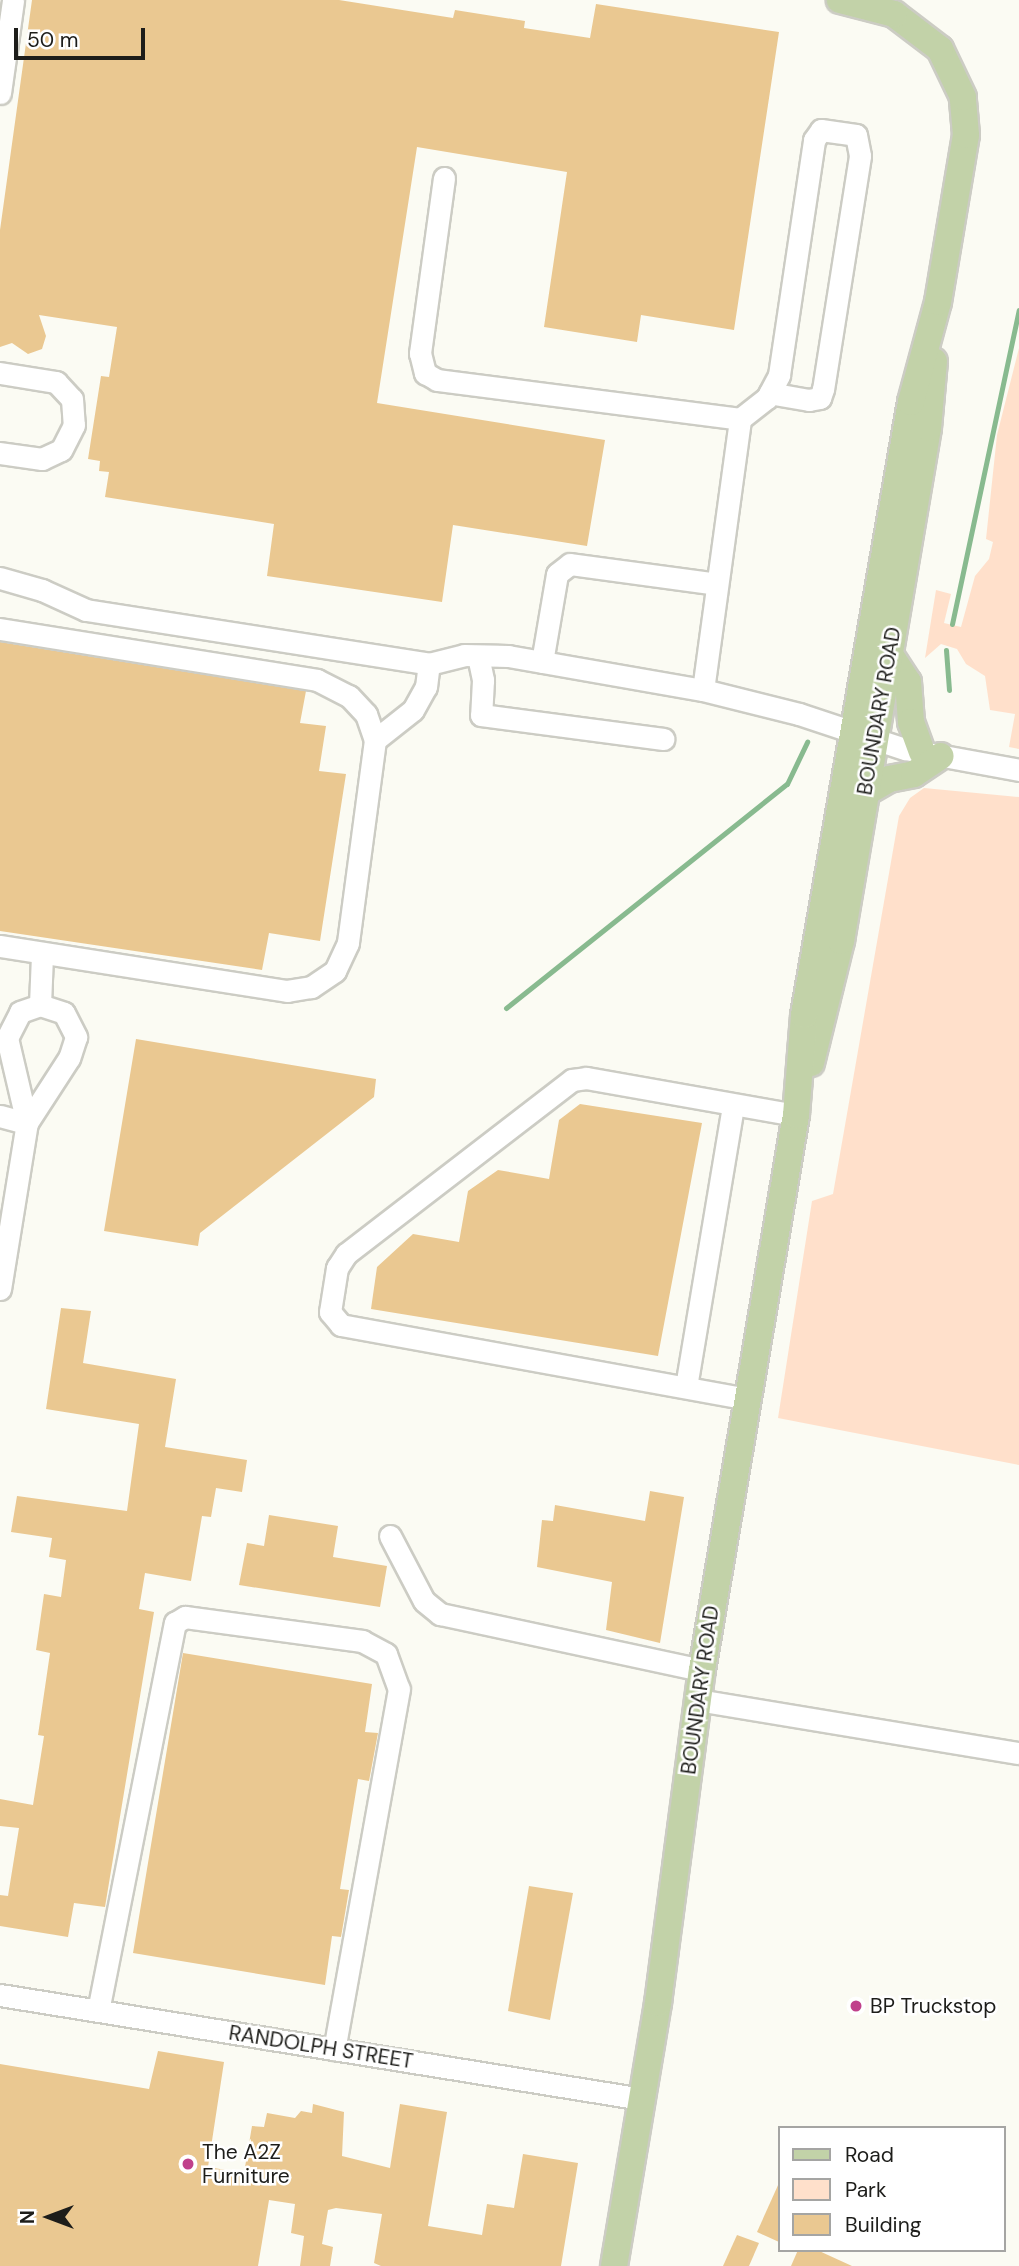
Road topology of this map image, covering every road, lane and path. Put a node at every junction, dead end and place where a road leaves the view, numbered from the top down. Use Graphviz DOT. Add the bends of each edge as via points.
graph roads {
  1 [pos="12,0"];
  2 [pos="840,0"];
  3 [pos="0,93"];
  4 [pos="444,178"];
  5 [pos="938,302"];
  6 [pos="0,373"];
  7 [pos="770,393"];
  8 [pos="740,419"];
  9 [pos="0,453"];
  10 [pos="0,578"];
  11 [pos="717,584"];
  12 [pos="0,629"];
  13 [pos="889,653"];
  14 [pos="478,656"];
  15 [pos="542,662"];
  16 [pos="429,664"];
  17 [pos="703,690"];
  18 [pos="864,736"];
  19 [pos="663,739"];
  20 [pos="375,740"];
  21 [pos="931,754"];
  22 [pos="1019,770"];
  23 [pos="866,793"];
  24 [pos="0,946"];
  25 [pos="42,955"];
  26 [pos="40,1005"];
  27 [pos="733,1107"];
  28 [pos="796,1115"];
  29 [pos="0,1116"];
  30 [pos="27,1123"];
  31 [pos="0,1289"];
  32 [pos="686,1387"];
  33 [pos="748,1399"];
  34 [pos="390,1535"];
  35 [pos="702,1670"];
  36 [pos="698,1700"];
  37 [pos="1019,1753"];
  38 [pos="0,1995"];
  39 [pos="98,2011"];
  40 [pos="334,2049"];
  41 [pos="642,2099"];
  42 [pos="614,2266"];
  1 -- 3 [label="street"];
  2 -- 5 [label="main road, BOUNDARY ROAD" via="894,14 940,49 963,97 966,135"];
  4 -- 8 [label="street" via="420,354 425,373 437,380"];
  5 -- 13 [label="main road, BOUNDARY ROAD" via="930,415"];
  5 -- 18 [label="main road, BOUNDARY ROAD" via="911,402"];
  6 -- 9 [label="street" via="56,382 72,399 74,425 61,450 41,459"];
  7 -- 7 [label="street" via="779,375 814,140 821,130 856,135 860,156 823,389 820,398 809,400"];
  7 -- 8 [label="street"];
  8 -- 11 [label="street"];
  10 -- 16 [label="street" via="86,610"];
  11 -- 15 [label="street" via="570,564 558,574"];
  11 -- 17 [label="street"];
  12 -- 20 [label="street" via="317,680 349,696 366,714"];
  13 -- 18 [label="main road, BOUNDARY ROAD"];
  13 -- 21 [label="main road" via="908,682 911,722"];
  14 -- 15 [label="street"];
  14 -- 16 [label="street"];
  14 -- 19 [label="street" via="483,680 481,715"];
  15 -- 17 [label="street"];
  16 -- 20 [label="street" via="426,687 413,710"];
  17 -- 18 [label="street"];
  18 -- 21 [label="street"];
  18 -- 23 [label="main road, BOUNDARY ROAD"];
  18 -- 28 [label="main road, BOUNDARY ROAD" via="804,1015"];
  20 -- 25 [label="street" via="348,943 335,971 311,986 287,991"];
  21 -- 22 [label="street"];
  21 -- 23 [label="main road" via="914,774 889,779"];
  23 -- 28 [label="main road, BOUNDARY ROAD" via="830,996"];
  24 -- 25 [label="street"];
  25 -- 26 [label="street"];
  26 -- 30 [label="street" via="20,1012 7,1038"];
  26 -- 30 [label="street" via="64,1013 76,1037 69,1058"];
  27 -- 28 [label="street"];
  27 -- 32 [label="street"];
  27 -- 32 [label="street" via="586,1078 572,1080 346,1254 337,1268 330,1312 341,1325"];
  28 -- 33 [label="main road, BOUNDARY ROAD"];
  29 -- 30 [label="street"];
  30 -- 31 [label="street"];
  32 -- 33 [label="street"];
  33 -- 35 [label="main road, BOUNDARY ROAD"];
  34 -- 35 [label="street" via="424,1601 440,1614"];
  35 -- 36 [label="main road, BOUNDARY ROAD"];
  36 -- 37 [label="street"];
  36 -- 41 [label="main road, BOUNDARY ROAD"];
  38 -- 39 [label="street, RANDOLPH STREET"];
  39 -- 40 [label="street, RANDOLPH STREET"];
  39 -- 40 [label="street" via="175,1623 185,1618 362,1641 386,1654 399,1689"];
  40 -- 41 [label="street, RANDOLPH STREET"];
  41 -- 42 [label="main road, BOUNDARY ROAD"];
}
